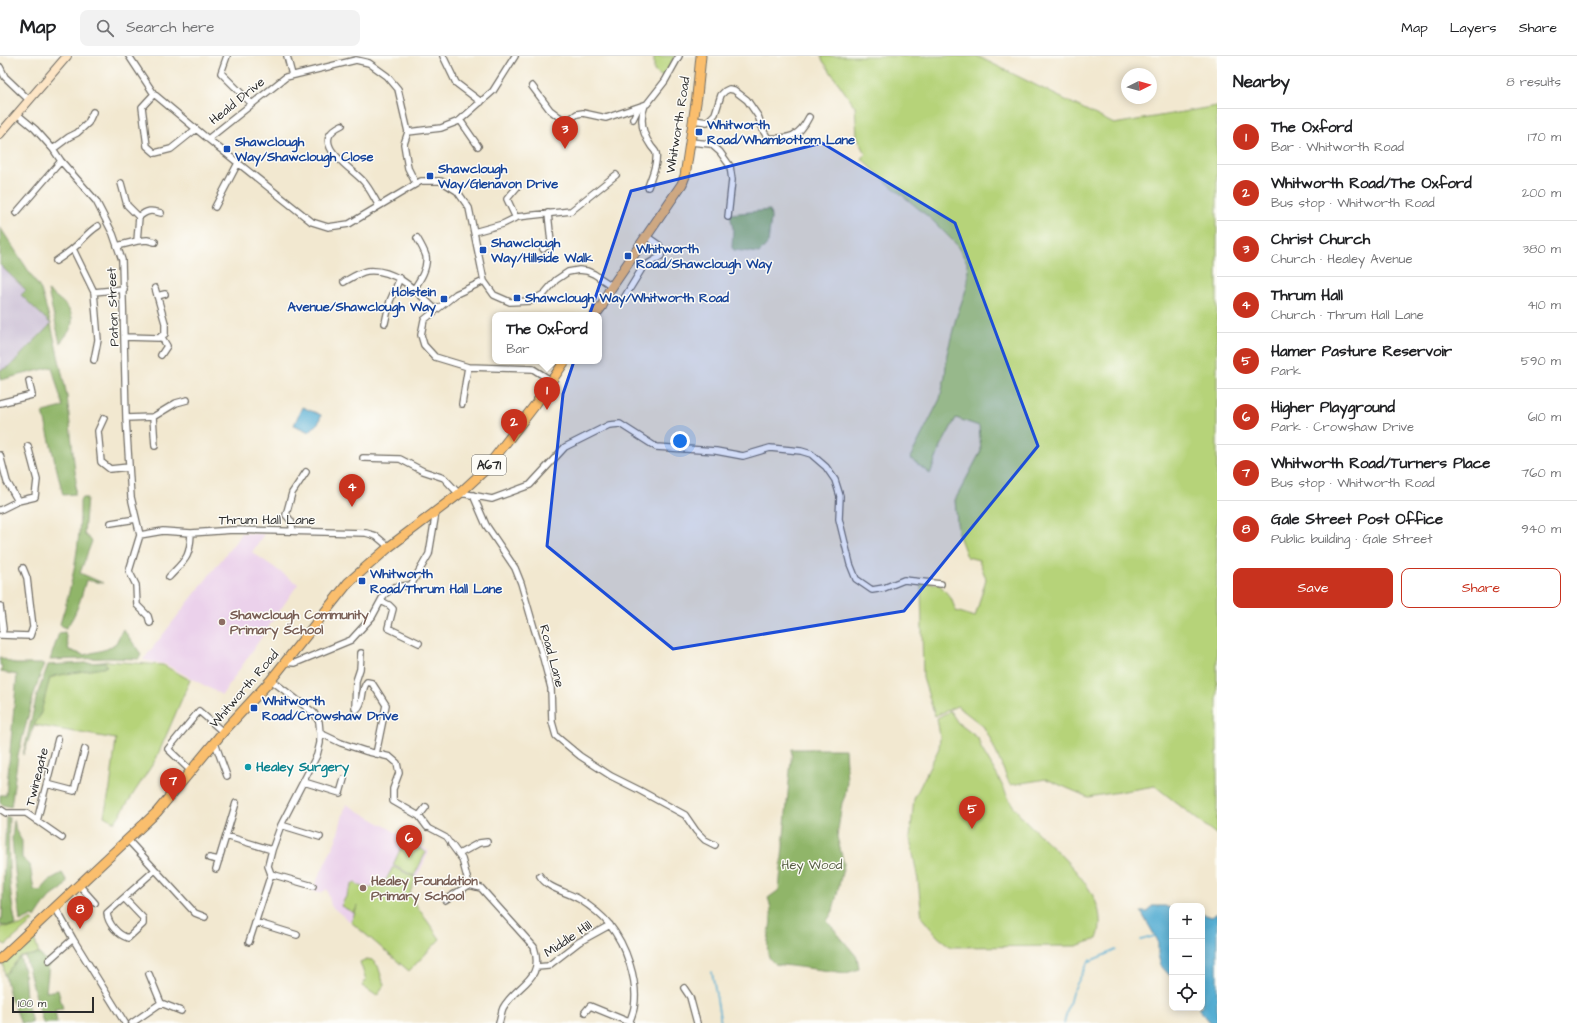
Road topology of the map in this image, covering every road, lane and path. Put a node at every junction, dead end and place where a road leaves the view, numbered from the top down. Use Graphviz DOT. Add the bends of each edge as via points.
graph roads {
  1 [pos="67,56"];
  2 [pos="130,56"];
  3 [pos="227,56"];
  4 [pos="287,56"];
  5 [pos="443,56"];
  6 [pos="515,56"];
  7 [pos="679,56"];
  8 [pos="701,56"];
  9 [pos="0,68"];
  10 [pos="292,75"];
  11 [pos="532,86"];
  12 [pos="154,94"];
  13 [pos="28,100"];
  14 [pos="481,102"];
  15 [pos="252,104"];
  16 [pos="646,105"];
  17 [pos="639,107"];
  18 [pos="93,112"];
  19 [pos="17,114"];
  20 [pos="808,116"];
  21 [pos="633,119"];
  22 [pos="460,120"];
  23 [pos="694,120"];
  24 [pos="342,125"];
  25 [pos="196,129"];
  26 [pos="408,132"];
  27 [pos="0,134"];
  28 [pos="208,139"];
  29 [pos="690,142"];
  30 [pos="478,146"];
  31 [pos="52,149"];
  32 [pos="61,161"];
  33 [pos="238,163"];
  34 [pos="616,175"];
  35 [pos="121,183"];
  36 [pos="416,184"];
  37 [pos="518,186"];
  38 [pos="648,187"];
  39 [pos="379,206"];
  40 [pos="215,207"];
  41 [pos="16,213"];
  42 [pos="161,213"];
  43 [pos="548,213"];
  44 [pos="728,216"];
  45 [pos="139,217"];
  46 [pos="516,218"];
  47 [pos="98,226"];
  48 [pos="474,232"];
  49 [pos="646,236"];
  50 [pos="417,238"];
  51 [pos="137,241"];
  52 [pos="156,242"];
  53 [pos="117,246"];
  54 [pos="73,249"];
  55 [pos="543,249"];
  56 [pos="56,262"];
  57 [pos="400,278"];
  58 [pos="484,281"];
  59 [pos="344,282"];
  60 [pos="612,286"];
  61 [pos="155,288"];
  62 [pos="124,289"];
  63 [pos="414,289"];
  64 [pos="94,292"];
  65 [pos="165,294"];
  66 [pos="157,296"];
  67 [pos="624,298"];
  68 [pos="436,310"];
  69 [pos="597,312"];
  70 [pos="385,323"];
  71 [pos="162,336"];
  72 [pos="125,337"];
  73 [pos="161,355"];
  74 [pos="94,360"];
  75 [pos="562,364"];
  76 [pos="468,367"];
  77 [pos="29,381"];
  78 [pos="552,381"];
  79 [pos="187,400"];
  80 [pos="0,403"];
  81 [pos="462,404"];
  82 [pos="153,417"];
  83 [pos="104,418"];
  84 [pos="126,418"];
  85 [pos="28,446"];
  86 [pos="155,446"];
  87 [pos="0,455"];
  88 [pos="363,458"];
  89 [pos="129,467"];
  90 [pos="306,472"];
  91 [pos="459,494"];
  92 [pos="473,496"];
  93 [pos="18,501"];
  94 [pos="0,510"];
  95 [pos="436,512"];
  96 [pos="136,519"];
  97 [pos="111,523"];
  98 [pos="293,531"];
  99 [pos="192,533"];
  100 [pos="140,536"];
  101 [pos="390,547"];
  102 [pos="23,568"];
  103 [pos="169,577"];
  104 [pos="941,584"];
  105 [pos="381,600"];
  106 [pos="0,606"];
  107 [pos="150,623"];
  108 [pos="1,634"];
  109 [pos="419,643"];
  110 [pos="361,653"];
  111 [pos="285,662"];
  112 [pos="272,680"];
  113 [pos="223,732"];
  114 [pos="320,733"];
  115 [pos="58,739"];
  116 [pos="215,742"];
  117 [pos="85,749"];
  118 [pos="376,754"];
  119 [pos="191,771"];
  120 [pos="227,776"];
  121 [pos="344,778"];
  122 [pos="304,782"];
  123 [pos="47,784"];
  124 [pos="236,804"];
  125 [pos="426,807"];
  126 [pos="0,809"];
  127 [pos="419,816"];
  128 [pos="37,821"];
  129 [pos="281,825"];
  130 [pos="427,827"];
  131 [pos="226,836"];
  132 [pos="320,836"];
  133 [pos="62,838"];
  134 [pos="128,840"];
  135 [pos="487,842"];
  136 [pos="451,844"];
  137 [pos="715,845"];
  138 [pos="272,850"];
  139 [pos="459,854"];
  140 [pos="209,858"];
  141 [pos="219,860"];
  142 [pos="216,869"];
  143 [pos="155,870"];
  144 [pos="270,874"];
  145 [pos="540,876"];
  146 [pos="79,885"];
  147 [pos="312,886"];
  148 [pos="469,886"];
  149 [pos="124,898"];
  150 [pos="445,900"];
  151 [pos="95,902"];
  152 [pos="55,907"];
  153 [pos="205,917"];
  154 [pos="255,922"];
  155 [pos="610,925"];
  156 [pos="297,935"];
  157 [pos="73,939"];
  158 [pos="248,942"];
  159 [pos="0,959"];
  160 [pos="49,960"];
  161 [pos="537,967"];
  162 [pos="149,974"];
  163 [pos="684,988"];
  164 [pos="161,1003"];
  165 [pos="181,1011"];
  166 [pos="585,1012"];
  167 [pos="629,1022"];
  168 [pos="125,1023"];
  169 [pos="132,1023"];
  170 [pos="499,1023"];
  171 [pos="697,1023"];
  1 -- 13 [label="main road"];
  2 -- 12 [label="street"];
  3 -- 15 [label="street" via="221,73"];
  4 -- 10 [label="street"];
  5 -- 14 [label="street" via="456,83"];
  6 -- 14 [label="street" via="493,91"];
  7 -- 16 [label="street" via="657,94"];
  8 -- 23 [label="main road, Whitworth Road"];
  9 -- 13 [label="street" via="5,77"];
  10 -- 15 [label="street, Heald Drive"];
  10 -- 26 [label="street, Heald Drive" via="356,60 369,63 398,88"];
  11 -- 17 [label="street" via="550,110 566,122 577,114 604,118"];
  12 -- 25 [label="street"];
  12 -- 25 [label="street" via="142,107 147,146 155,152 171,149"];
  13 -- 19 [label="main road"];
  14 -- 22 [label="street"];
  15 -- 28 [label="street, Heald Drive"];
  16 -- 17 [label="street"];
  16 -- 38 [label="street" via="641,126 656,152 655,166"];
  17 -- 21 [label="street"];
  18 -- 31 [label="street" via="88,123 77,133"];
  19 -- 27 [label="main road"];
  19 -- 31 [label="street, Paton Street"];
  20 -- 23 [label="street" via="798,133 784,139 768,138 747,100 729,89 721,95 715,114 707,122"];
  22 -- 26 [label="street" via="440,128"];
  22 -- 30 [label="street"];
  23 -- 29 [label="main road, Whitworth Road"];
  24 -- 39 [label="street" via="330,132 328,137 331,149 364,182"];
  25 -- 28 [label="street"];
  26 -- 36 [label="street" via="404,144 408,168"];
  28 -- 33 [label="street"];
  29 -- 44 [label="street" via="711,144 730,166 732,180"];
  29 -- 49 [label="main road, Whitworth Road" via="682,184"];
  31 -- 32 [label="street, Paton Street"];
  32 -- 41 [label="street"];
  32 -- 53 [label="street, Paton Street" via="96,200"];
  33 -- 39 [label="street" via="312,222 328,227 349,224"];
  33 -- 40 [label="street"];
  34 -- 43 [label="street" via="571,211"];
  35 -- 45 [label="street" via="126,205"];
  36 -- 39 [label="street"];
  36 -- 48 [label="street" via="421,181 441,181 457,191 469,208"];
  37 -- 46 [label="street" via="506,199"];
  42 -- 45 [label="street" via="146,211"];
  43 -- 46 [label="street"];
  43 -- 55 [label="street" via="551,242"];
  45 -- 51 [label="street"];
  46 -- 48 [label="street"];
  47 -- 54 [label="street" via="88,232"];
  48 -- 58 [label="street"];
  49 -- 60 [label="main road, Whitworth Road"];
  49 -- 67 [label="street" via="662,249 660,256 644,267"];
  50 -- 63 [label="street" via="426,256 424,270"];
  51 -- 52 [label="street"];
  51 -- 53 [label="street"];
  53 -- 62 [label="street, Paton Street" via="122,260"];
  54 -- 56 [label="street"];
  54 -- 64 [label="street"];
  57 -- 59 [label="street" via="387,272 366,271"];
  57 -- 63 [label="street"];
  57 -- 70 [label="street" via="390,301"];
  58 -- 60 [label="street" via="494,295 510,302 530,301 544,294 556,280 568,272 579,270 594,274"];
  58 -- 68 [label="street" via="456,294"];
  60 -- 69 [label="main road, Whitworth Road"];
  61 -- 66 [label="street"];
  62 -- 64 [label="street"];
  62 -- 72 [label="street, Paton Street"];
  63 -- 68 [label="street"];
  64 -- 74 [label="street" via="98,340"];
  65 -- 66 [label="street"];
  66 -- 71 [label="street" via="165,323 165,334"];
  68 -- 76 [label="street" via="424,320 421,335 424,345 435,357"];
  71 -- 72 [label="street"];
  71 -- 73 [label="street" via="167,346"];
  72 -- 84 [label="street, Paton Street"];
  75 -- 78 [label="main road, Whitworth Road / A671"];
  76 -- 78 [label="street" via="533,369"];
  76 -- 81 [label="street"];
  77 -- 80 [label="street" via="32,395"];
  78 -- 91 [label="main road, Whitworth Road / A671" via="485,470"];
  79 -- 82 [label="street" via="176,403"];
  82 -- 84 [label="street"];
  82 -- 86 [label="street"];
  83 -- 89 [label="street" via="98,431 101,462 110,469"];
  84 -- 89 [label="street, Paton Street"];
  85 -- 93 [label="street" via="37,480 34,497"];
  87 -- 93 [label="street" via="7,482"];
  88 -- 91 [label="street" via="400,459 423,472 444,478"];
  89 -- 96 [label="street, Paton Street"];
  90 -- 98 [label="street" via="292,494 286,515 291,521"];
  91 -- 92 [label="street"];
  91 -- 95 [label="main road, Whitworth Road / A671"];
  92 -- 104 [label="street" via="492,499 530,485 566,447 616,423 656,447 716,451 742,456 770,448 801,451 811,454 826,467 835,480 840,496 839,519 843,539 856,579 872,590 904,580"];
  92 -- 137 [label="street, Road Lane" via="486,525 515,568 521,582 551,688 552,722 556,736 580,756 611,776 685,815 696,831"];
  93 -- 94 [label="street"];
  95 -- 101 [label="main road, Whitworth Road / A671"];
  95 -- 105 [label="street" via="427,559 411,585 394,587 384,594"];
  96 -- 97 [label="street"];
  96 -- 100 [label="street, Paton Street"];
  98 -- 99 [label="street, Thrum Hall Lane" via="233,530"];
  98 -- 101 [label="street, Thrum Hall Lane" via="366,533 376,536"];
  99 -- 100 [label="street, Thrum Hall Lane" via="163,531"];
  99 -- 103 [label="street" via="187,558"];
  100 -- 107 [label="street" via="129,571 136,585 137,605 150,615"];
  101 -- 111 [label="main road, Whitworth Road / A671" via="348,583"];
  102 -- 108 [label="street" via="27,578 33,627 30,636"];
  105 -- 109 [label="street" via="393,609 388,628"];
  105 -- 111 [label="street" via="372,617 351,640 295,663"];
  106 -- 108 [label="street" via="3,629"];
  110 -- 118 [label="street" via="355,708 356,710 360,706 367,682 372,683 386,705"];
  111 -- 112 [label="main road, Whitworth Road / A671"];
  112 -- 113 [label="main road, Whitworth Road / A671"];
  112 -- 114 [label="street" via="314,713 319,722"];
  113 -- 116 [label="main road, Whitworth Road / A671"];
  113 -- 119 [label="street" via="199,711 168,749"];
  114 -- 118 [label="street"];
  114 -- 122 [label="street" via="320,743"];
  115 -- 123 [label="street, Twinegate"];
  116 -- 119 [label="main road, Whitworth Road / A671"];
  116 -- 120 [label="street"];
  117 -- 123 [label="street" via="74,791"];
  118 -- 127 [label="street" via="390,757 397,763 394,801"];
  119 -- 134 [label="main road, Whitworth Road / A671" via="157,812"];
  121 -- 122 [label="street" via="340,793"];
  122 -- 129 [label="street"];
  123 -- 128 [label="street, Twinegate"];
  124 -- 131 [label="street"];
  125 -- 127 [label="street"];
  126 -- 128 [label="street" via="6,813 26,813"];
  127 -- 130 [label="street"];
  128 -- 133 [label="street"];
  129 -- 132 [label="street"];
  129 -- 138 [label="street"];
  130 -- 136 [label="street" via="446,837"];
  131 -- 138 [label="street"];
  131 -- 141 [label="street"];
  134 -- 143 [label="street"];
  134 -- 146 [label="main road, Whitworth Road / A671"];
  135 -- 139 [label="street"];
  136 -- 139 [label="street"];
  138 -- 144 [label="street" via="268,866"];
  139 -- 148 [label="street"];
  140 -- 141 [label="street"];
  141 -- 142 [label="street"];
  143 -- 149 [label="street"];
  143 -- 153 [label="street" via="195,913"];
  144 -- 147 [label="street"];
  144 -- 154 [label="street"];
  145 -- 155 [label="street" via="544,883 578,898 598,912"];
  146 -- 151 [label="street"];
  146 -- 152 [label="main road, Whitworth Road / A671"];
  148 -- 150 [label="street"];
  148 -- 161 [label="street" via="481,888 534,947"];
  149 -- 149 [label="street" via="143,918 143,924 128,938 122,936 106,914"];
  152 -- 157 [label="street"];
  152 -- 159 [label="main road, Whitworth Road / A671"];
  154 -- 156 [label="street"];
  154 -- 158 [label="street"];
  155 -- 161 [label="street, Middle Hill" via="579,942 548,966"];
  155 -- 167 [label="street" via="627,955 634,981 634,1007"];
  157 -- 160 [label="street"];
  157 -- 168 [label="street"];
  161 -- 170 [label="street" via="532,977 503,1008"];
  162 -- 164 [label="street"];
  163 -- 171 [label="street" via="690,997"];
  164 -- 165 [label="street"];
  164 -- 169 [label="street"];
  166 -- 167 [label="street" via="590,1006"];
}
